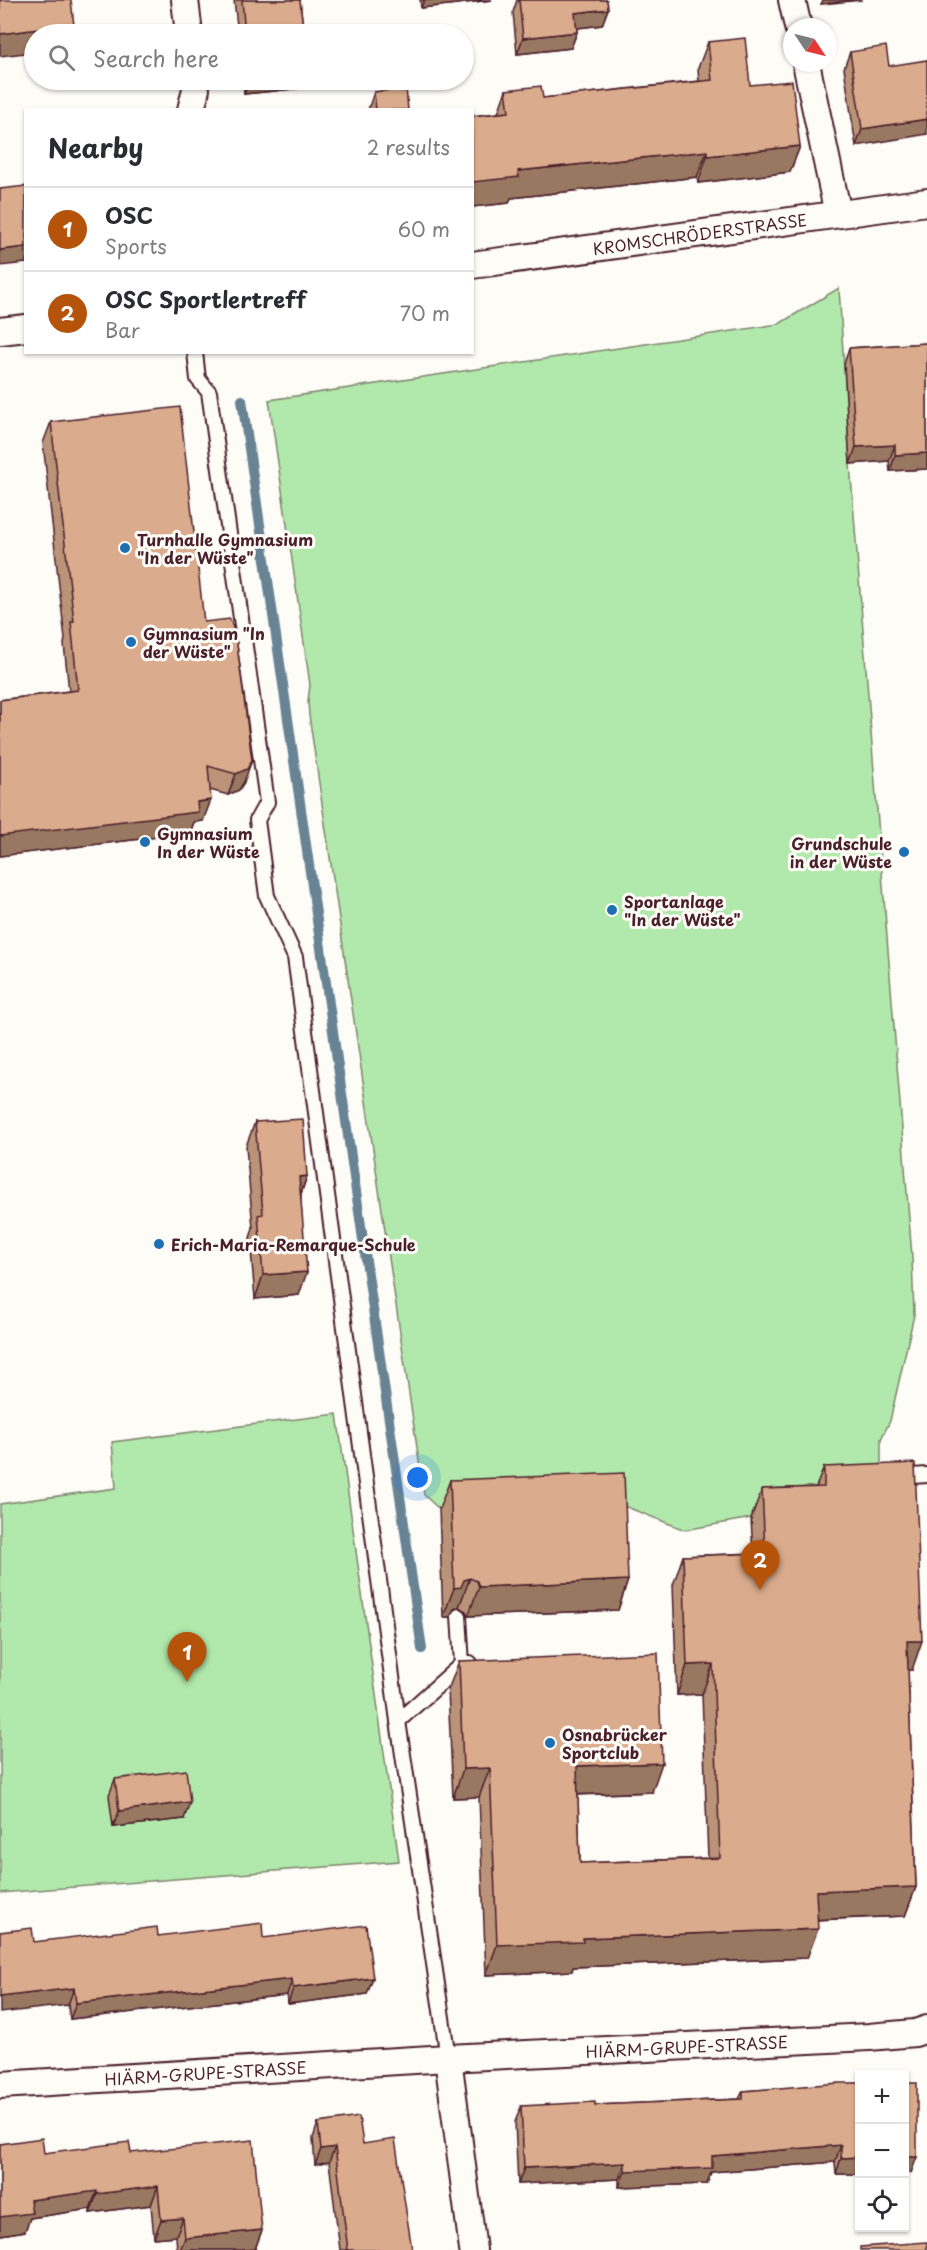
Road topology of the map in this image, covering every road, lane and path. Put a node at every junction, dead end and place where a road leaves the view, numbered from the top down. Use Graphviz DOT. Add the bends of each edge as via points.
graph roads {
  1 [pos="185,0"];
  2 [pos="792,0"];
  3 [pos="796,18"];
  4 [pos="188,24"];
  5 [pos="808,72"];
  6 [pos="196,90"];
  7 [pos="191,108"];
  8 [pos="927,202"];
  9 [pos="838,214"];
  10 [pos="474,265"];
  11 [pos="24,328"];
  12 [pos="0,331"];
  13 [pos="195,354"];
  14 [pos="927,1475"];
  15 [pos="880,1478"];
  16 [pos="459,1616"];
  17 [pos="485,1663"];
  18 [pos="462,1664"];
  19 [pos="398,1721"];
  20 [pos="927,2029"];
  21 [pos="448,2058"];
  22 [pos="0,2085"];
  23 [pos="473,2250"];
  1 -- 4 [label="street"];
  2 -- 3 [label="street"];
  5 -- 9 [label="street"];
  6 -- 7 [label="street"];
  8 -- 9 [label="street, KROMSCHRÖDERSTRASSE"];
  9 -- 10 [label="street, KROMSCHRÖDERSTRASSE"];
  11 -- 12 [label="street"];
  13 -- 19 [label="lane" via="198,379 209,392 267,802 257,820 267,896 296,957"];
  14 -- 15 [label="lane"];
  16 -- 18 [label="lane"];
  17 -- 18 [label="lane"];
  18 -- 19 [label="lane"];
  19 -- 21 [label="lane"];
  20 -- 21 [label="street, HIÄRM-GRUPE-STRASSE" via="869,2037"];
  21 -- 22 [label="street, HIÄRM-GRUPE-STRASSE"];
  21 -- 23 [label="street"];
}
